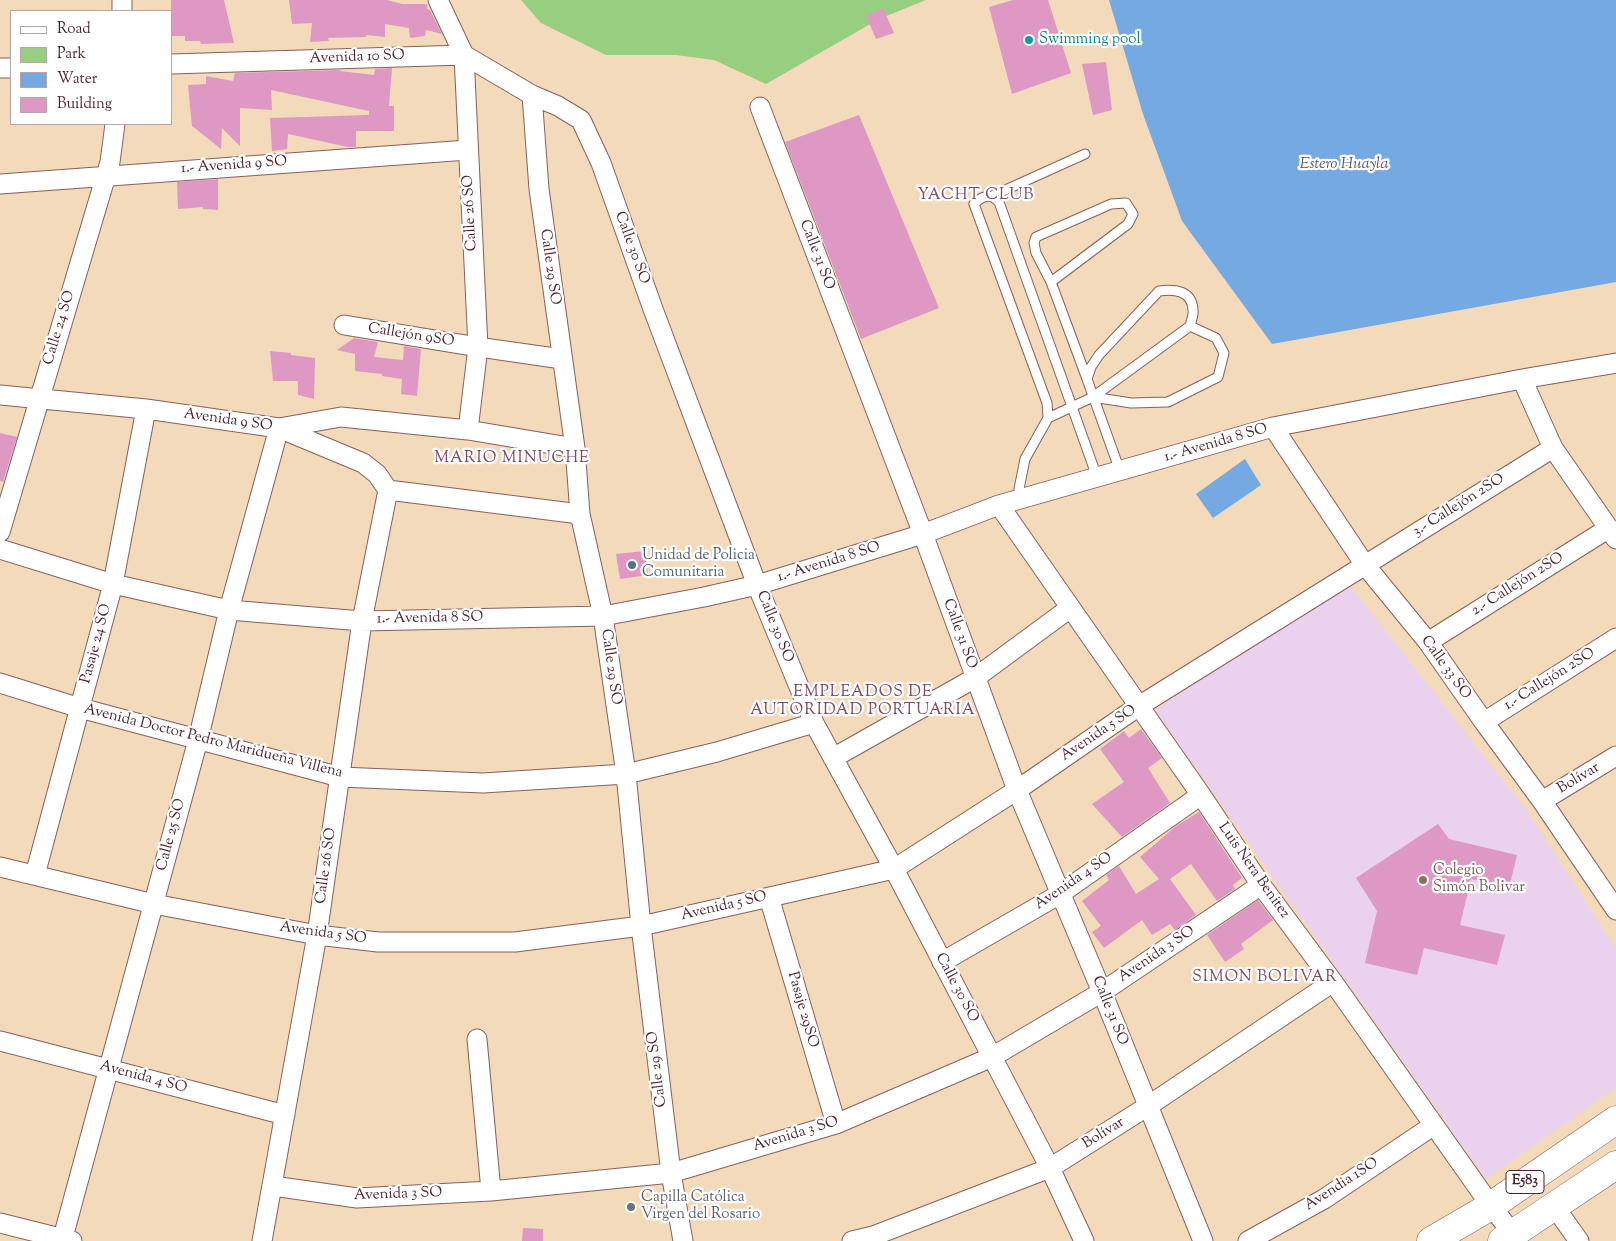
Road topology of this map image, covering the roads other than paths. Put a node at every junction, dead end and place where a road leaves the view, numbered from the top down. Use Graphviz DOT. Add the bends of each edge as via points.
graph roads {
  1 [pos="438,0"];
  2 [pos="464,55"];
  3 [pos="172,64"];
  4 [pos="532,95"];
  5 [pos="760,107"];
  6 [pos="115,125"];
  7 [pos="468,150"];
  8 [pos="1085,154"];
  9 [pos="106,175"];
  10 [pos="0,184"];
  11 [pos="992,196"];
  12 [pos="1051,282"];
  13 [pos="344,326"];
  14 [pos="1190,326"];
  15 [pos="478,347"];
  16 [pos="562,359"];
  17 [pos="1616,363"];
  18 [pos="1522,379"];
  19 [pos="1087,380"];
  20 [pos="0,395"];
  21 [pos="1092,397"];
  22 [pos="39,398"];
  23 [pos="1073,407"];
  24 [pos="146,409"];
  25 [pos="1048,418"];
  26 [pos="1273,427"];
  27 [pos="279,428"];
  28 [pos="468,430"];
  29 [pos="575,448"];
  30 [pos="1553,448"];
  31 [pos="1120,471"];
  32 [pos="1097,477"];
  33 [pos="388,490"];
  34 [pos="1021,499"];
  35 [pos="999,505"];
  36 [pos="580,514"];
  37 [pos="0,532"];
  38 [pos="1612,533"];
  39 [pos="923,534"];
  40 [pos="0,549"];
  41 [pos="1365,565"];
  42 [pos="113,584"];
  43 [pos="757,585"];
  44 [pos="1070,608"];
  45 [pos="229,610"];
  46 [pos="603,616"];
  47 [pos="362,621"];
  48 [pos="1616,638"];
  49 [pos="1428,642"];
  50 [pos="975,678"];
  51 [pos="0,683"];
  52 [pos="1139,706"];
  53 [pos="80,708"];
  54 [pos="1484,722"];
  55 [pos="814,723"];
  56 [pos="198,740"];
  57 [pos="1616,756"];
  58 [pos="833,758"];
  59 [pos="626,774"];
  60 [pos="340,777"];
  61 [pos="1017,790"];
  62 [pos="1201,794"];
  63 [pos="1542,801"];
  64 [pos="0,867"];
  65 [pos="894,869"];
  66 [pos="35,875"];
  67 [pos="1261,885"];
  68 [pos="1060,894"];
  69 [pos="769,897"];
  70 [pos="154,904"];
  71 [pos="1616,910"];
  72 [pos="641,926"];
  73 [pos="317,935"];
  74 [pos="942,962"];
  75 [pos="1332,982"];
  76 [pos="1102,992"];
  77 [pos="477,1039"];
  78 [pos="0,1041"];
  79 [pos="992,1057"];
  80 [pos="108,1069"];
  81 [pos="1148,1106"];
  82 [pos="285,1115"];
  83 [pos="1616,1120"];
  84 [pos="836,1124"];
  85 [pos="1434,1125"];
  86 [pos="1616,1165"];
  87 [pos="1050,1168"];
  88 [pos="670,1173"];
  89 [pos="273,1186"];
  90 [pos="491,1191"];
  91 [pos="1490,1206"];
  92 [pos="1554,1206"];
  93 [pos="0,1223"];
  94 [pos="874,1238"];
  95 [pos="1507,1238"];
  96 [pos="66,1240"];
  97 [pos="262,1241"];
  98 [pos="683,1241"];
  99 [pos="852,1241"];
  100 [pos="1084,1241"];
  101 [pos="1203,1241"];
  102 [pos="1248,1241"];
  103 [pos="1431,1241"];
  104 [pos="1578,1241"];
  1 -- 2 [label="street, Calle 26 SO"];
  2 -- 3 [label="street, Avenida 10 SO"];
  2 -- 4 [label="street"];
  2 -- 7 [label="street, Calle 26 SO"];
  4 -- 16 [label="street, Calle 29 SO" via="539,189"];
  4 -- 43 [label="street, Calle 30 SO" via="581,120 601,163"];
  5 -- 39 [label="street, Calle 31 SO"];
  6 -- 9 [label="street, Calle 24 SO"];
  7 -- 9 [label="street, 1.- Avenida 9 SO"];
  7 -- 15 [label="street, Calle 26 SO"];
  8 -- 11 [label="lane"];
  9 -- 10 [label="street, 1.- Avenida 9 SO"];
  9 -- 22 [label="street, Calle 24 SO"];
  11 -- 23 [label="lane" via="999,202"];
  11 -- 25 [label="lane" via="979,198 974,204 1046,403"];
  12 -- 12 [label="lane" via="1128,224 1133,214 1126,203 1111,204 1036,237 1036,253"];
  12 -- 19 [label="lane"];
  13 -- 15 [label="street, Callejón 9SO"];
  14 -- 19 [label="lane" via="1193,310 1184,292 1159,291 1098,355"];
  14 -- 21 [label="lane"];
  14 -- 21 [label="lane" via="1216,338 1224,353 1218,377 1168,402 1131,403"];
  15 -- 16 [label="street, Callejón 9SO"];
  15 -- 28 [label="street, Calle 26 SO"];
  16 -- 29 [label="street, Calle 29 SO"];
  17 -- 18 [label="street, 1.- Avenida 8 SO"];
  18 -- 26 [label="street, 1.- Avenida 8 SO"];
  18 -- 30 [label="street"];
  19 -- 21 [label="lane"];
  20 -- 22 [label="street, Avenida 9 SO"];
  21 -- 23 [label="lane"];
  21 -- 31 [label="lane"];
  22 -- 24 [label="street, Avenida 9 SO"];
  22 -- 37 [label="street, Calle 24 SO"];
  23 -- 25 [label="lane"];
  23 -- 32 [label="lane"];
  24 -- 27 [label="street, Avenida 9 SO"];
  24 -- 42 [label="street, Pasaje 24 SO"];
  25 -- 34 [label="lane" via="1025,460 1019,489"];
  26 -- 31 [label="street, 1.- Avenida 8 SO"];
  26 -- 41 [label="street, Calle 33 SO"];
  27 -- 28 [label="street, Avenida 9 SO" via="341,417"];
  27 -- 33 [label="street" via="363,463 377,474"];
  27 -- 45 [label="street, Calle 25 SO"];
  28 -- 29 [label="street, Avenida 9 SO"];
  29 -- 36 [label="street, Calle 29 SO"];
  30 -- 38 [label="street"];
  30 -- 41 [label="street, 3.- Callejón 2SO"];
  31 -- 32 [label="street, 1.- Avenida 8 SO"];
  32 -- 34 [label="street, 1.- Avenida 8 SO"];
  33 -- 36 [label="street"];
  33 -- 47 [label="street, Calle 26 SO"];
  34 -- 35 [label="street, 1.- Avenida 8 SO"];
  35 -- 39 [label="street, 1.- Avenida 8 SO"];
  35 -- 44 [label="street, Luis Nera Benitez"];
  36 -- 46 [label="street, Calle 29 SO"];
  38 -- 49 [label="street, 2.- Callejón 2SO"];
  39 -- 43 [label="street, 1.- Avenida 8 SO"];
  39 -- 50 [label="street, Calle 31 SO"];
  40 -- 42 [label="street, 1.- Avenida 8 SO"];
  41 -- 49 [label="street, Calle 33 SO"];
  41 -- 52 [label="street, Avenida 5 SO"];
  42 -- 45 [label="street, 1.- Avenida 8 SO"];
  42 -- 53 [label="street, Pasaje 24 SO"];
  43 -- 46 [label="street, 1.- Avenida 8 SO"];
  43 -- 55 [label="street, Calle 30 SO"];
  44 -- 50 [label="street"];
  44 -- 52 [label="street, Luis Nera Benitez"];
  45 -- 47 [label="street, 1.- Avenida 8 SO"];
  45 -- 56 [label="street, Calle 25 SO"];
  46 -- 47 [label="street, 1.- Avenida 8 SO"];
  46 -- 59 [label="street, Calle 29 SO"];
  47 -- 60 [label="street, Calle 26 SO"];
  48 -- 54 [label="street, 1.- Callejón 2SO"];
  49 -- 54 [label="street, Calle 33 SO"];
  50 -- 58 [label="street"];
  50 -- 61 [label="street, Calle 31 SO"];
  51 -- 53 [label="street, Avenida Doctor Pedro Maridueña Villena"];
  52 -- 61 [label="street, Avenida 5 SO"];
  52 -- 62 [label="street, Luis Nera Benitez"];
  53 -- 56 [label="street, Avenida Doctor Pedro Maridueña Villena"];
  53 -- 66 [label="street, Pasaje 24 SO"];
  54 -- 63 [label="street, Calle 33 SO"];
  55 -- 58 [label="street, Calle 30 SO"];
  55 -- 59 [label="street, Avenida Doctor Pedro Maridueña Villena" via="717,752"];
  56 -- 60 [label="street, Avenida Doctor Pedro Maridueña Villena"];
  56 -- 70 [label="street, Calle 25 SO"];
  57 -- 63 [label="street, Bolívar"];
  58 -- 65 [label="street, Calle 30 SO"];
  59 -- 60 [label="street, Avenida Doctor Pedro Maridueña Villena" via="483,783"];
  59 -- 72 [label="street, Calle 29 SO"];
  60 -- 73 [label="street, Calle 26 SO"];
  61 -- 65 [label="street, Avenida 5 SO"];
  61 -- 68 [label="street, Calle 31 SO"];
  62 -- 67 [label="street, Luis Nera Benitez"];
  62 -- 68 [label="street, Avenida 4 SO"];
  63 -- 71 [label="street, Calle 33 SO"];
  64 -- 66 [label="street, Avenida 5 SO"];
  65 -- 69 [label="street, Avenida 5 SO"];
  65 -- 74 [label="street, Calle 30 SO"];
  66 -- 70 [label="street, Avenida 5 SO"];
  67 -- 75 [label="street, Luis Nera Benitez"];
  67 -- 76 [label="street, Avenida 3 SO"];
  68 -- 74 [label="street, Avenida 4 SO"];
  68 -- 76 [label="street, Calle 31 SO"];
  69 -- 72 [label="street, Avenida 5 SO"];
  69 -- 84 [label="street, Pasaje 29SO"];
  70 -- 73 [label="street, Avenida 5 SO"];
  70 -- 80 [label="street, Calle 25 SO"];
  72 -- 73 [label="street, Avenida 5 SO" via="515,942 378,942"];
  72 -- 88 [label="street, Calle 29 SO"];
  73 -- 82 [label="street, Calle 26 SO"];
  74 -- 79 [label="street, Calle 30 SO"];
  75 -- 81 [label="street, Bolívar"];
  75 -- 85 [label="street, Luis Nera Benitez"];
  76 -- 79 [label="street, Avenida 3 SO"];
  76 -- 81 [label="street, Calle 31 SO"];
  77 -- 90 [label="street"];
  78 -- 80 [label="street, Avenida 4 SO"];
  79 -- 84 [label="street, Avenida 3 SO"];
  79 -- 87 [label="street, Calle 30 SO"];
  80 -- 82 [label="street, Avenida 4 SO"];
  80 -- 96 [label="street, Calle 25 SO"];
  81 -- 87 [label="street, Bolívar"];
  81 -- 101 [label="street, Calle 31 SO"];
  82 -- 89 [label="street, Calle 26 SO"];
  83 -- 91 [label="main road, E583"];
  84 -- 88 [label="street, Avenida 3 SO"];
  85 -- 91 [label="street, Luis Nera Benitez"];
  85 -- 102 [label="street, Avendia 1SO" via="1324,1199"];
  86 -- 92 [label="main road, E583"];
  87 -- 94 [label="street, Bolívar"];
  87 -- 100 [label="street, Calle 30 SO"];
  88 -- 90 [label="street, Avenida 3 SO"];
  88 -- 98 [label="street, Calle 29 SO"];
  89 -- 90 [label="street, Avenida 3 SO" via="357,1198"];
  89 -- 97 [label="street, Calle 26 SO"];
  91 -- 95 [label="street, Luis Nera Benitez"];
  91 -- 103 [label="main road, E583"];
  92 -- 95 [label="main road, E583"];
  92 -- 104 [label="street"];
  93 -- 96 [label="street"];
  94 -- 99 [label="street, Bolívar"];
}
